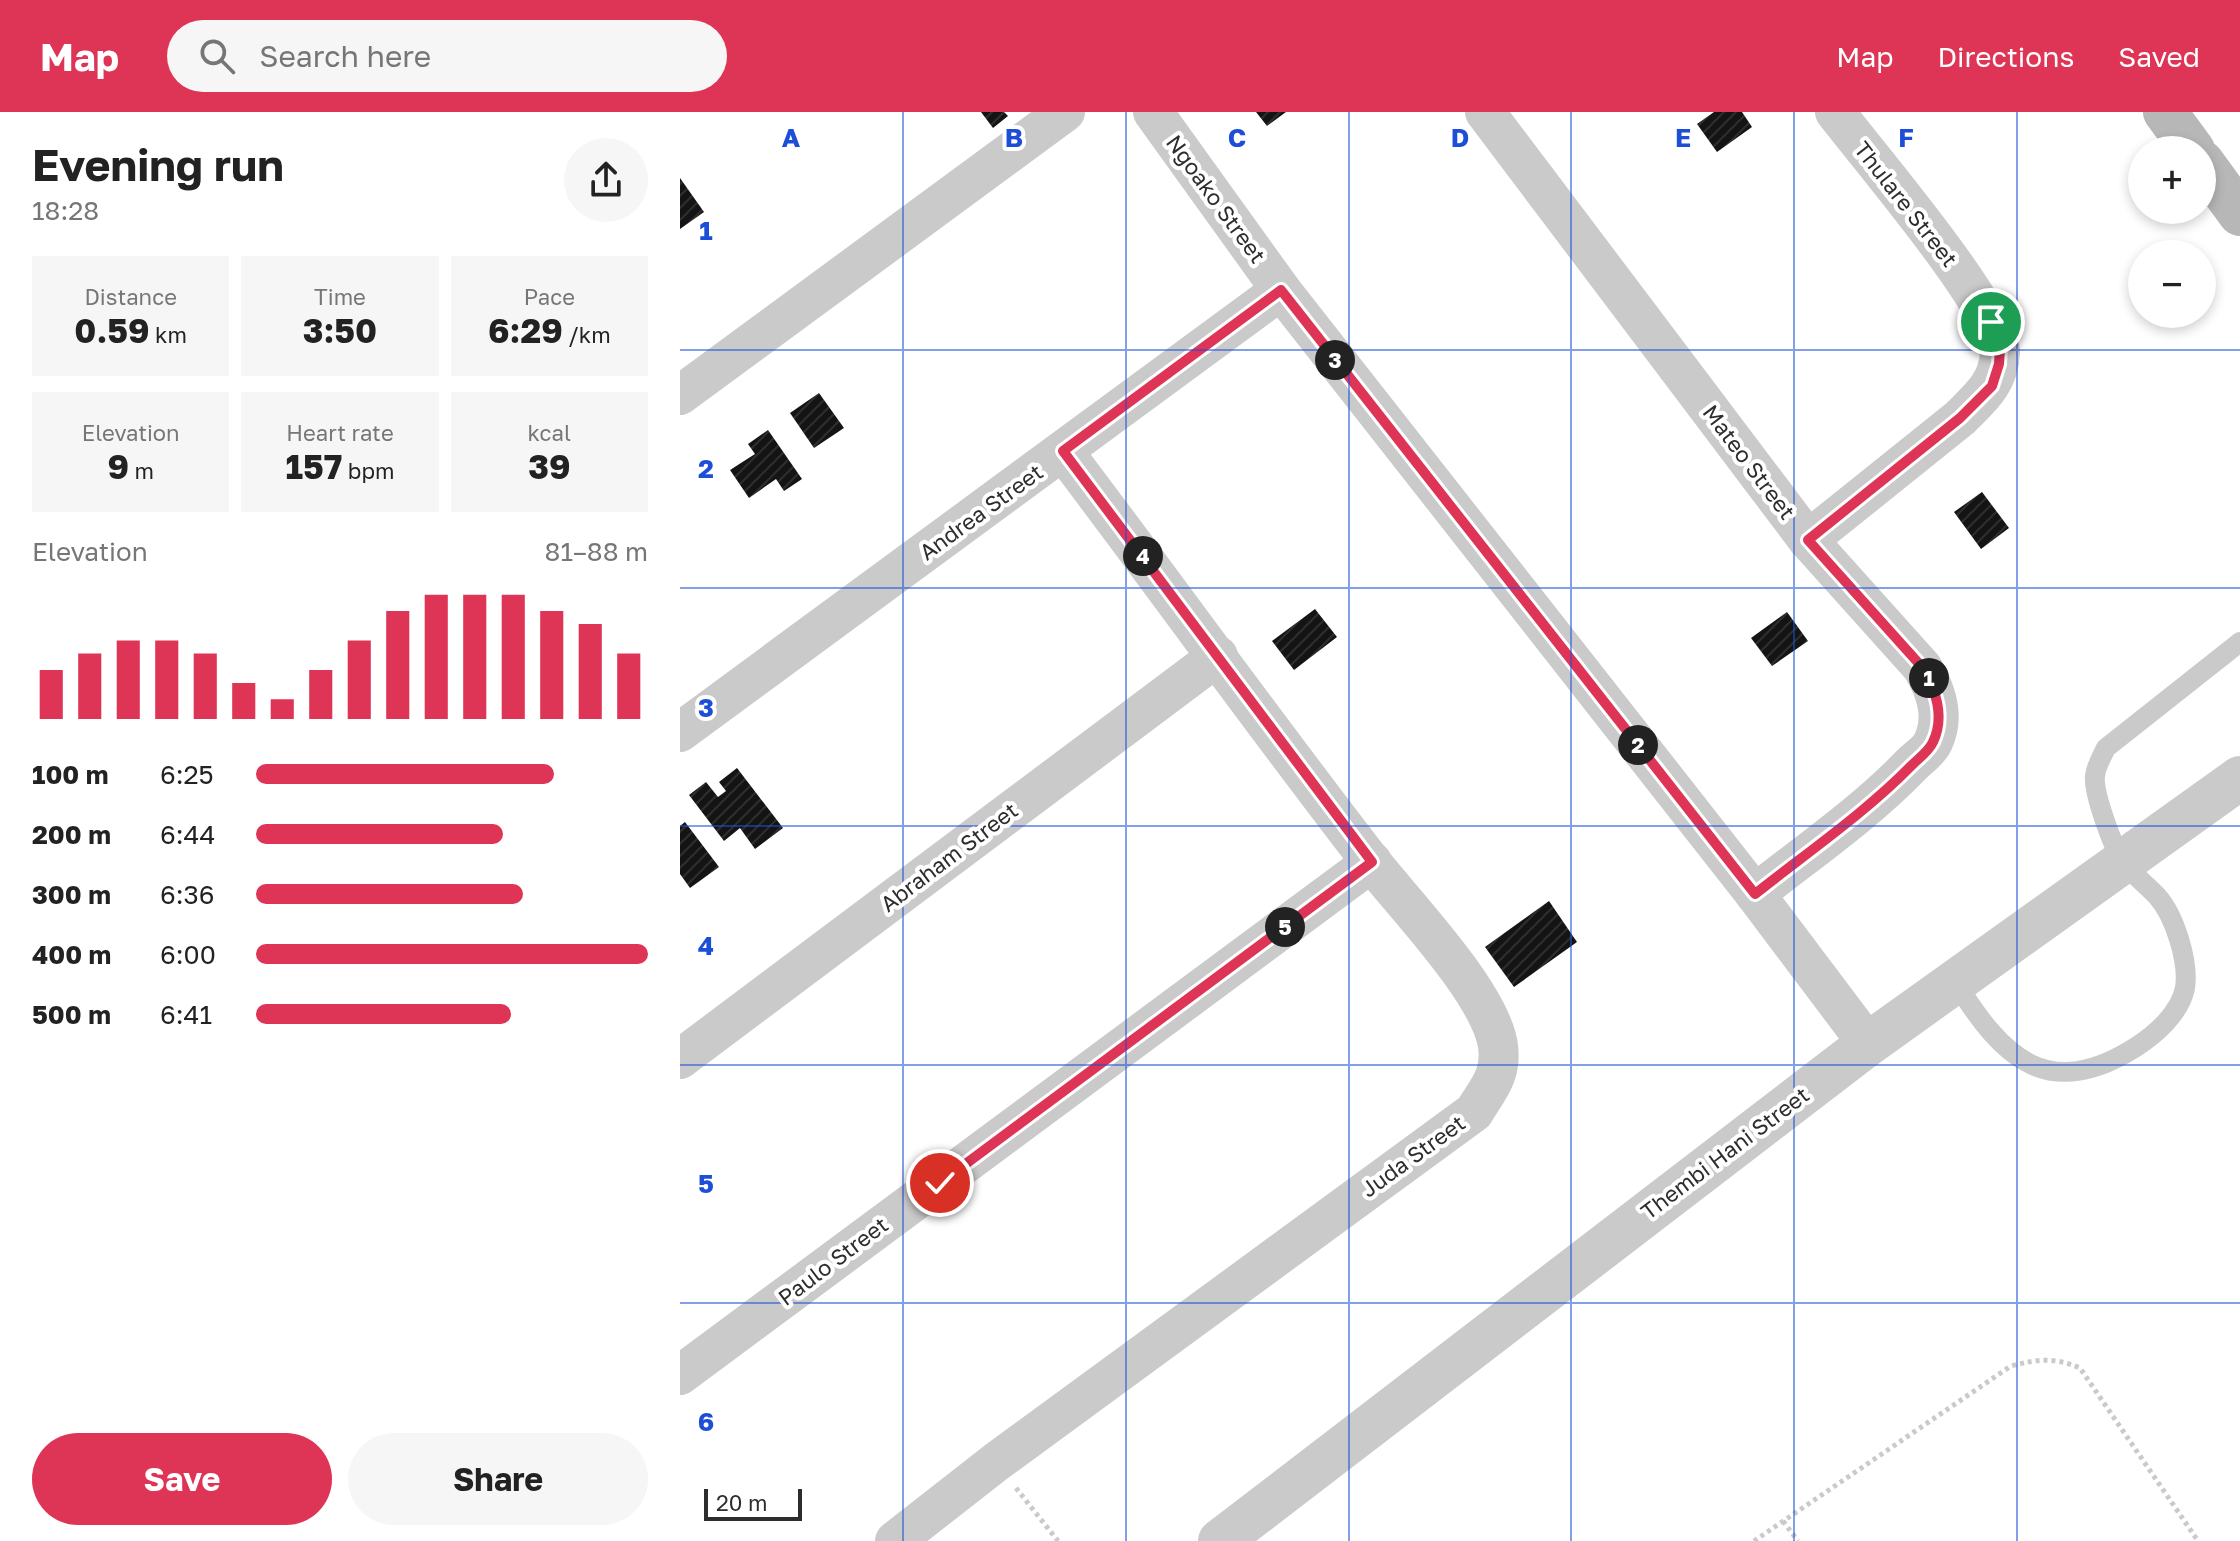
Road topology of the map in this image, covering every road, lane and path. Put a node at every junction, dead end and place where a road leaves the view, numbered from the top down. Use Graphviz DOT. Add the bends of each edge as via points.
graph roads {
  1 [pos="1065,112"];
  2 [pos="1153,112"];
  3 [pos="1485,112"];
  4 [pos="1835,112"];
  5 [pos="2165,112"];
  6 [pos="2183,136"];
  7 [pos="2216,181"];
  8 [pos="2240,214"];
  9 [pos="1281,290"];
  10 [pos="680,395"];
  11 [pos="1063,451"];
  12 [pos="1808,540"];
  13 [pos="2240,642"];
  14 [pos="1218,656"];
  15 [pos="680,732"];
  16 [pos="2240,778"];
  17 [pos="2123,861"];
  18 [pos="1372,862"];
  19 [pos="1755,894"];
  20 [pos="1955,981"];
  21 [pos="1868,1044"];
  22 [pos="680,1059"];
  23 [pos="680,1375"];
  24 [pos="996,1462"];
  25 [pos="1783,1521"];
  26 [pos="895,1541"];
  27 [pos="1058,1541"];
  28 [pos="1220,1541"];
  29 [pos="1754,1541"];
  30 [pos="1798,1541"];
  31 [pos="2198,1541"];
  1 -- 10 [label="street"];
  2 -- 9 [label="street, Ngoako Street"];
  3 -- 12 [label="street, Mateo Street"];
  4 -- 12 [label="street, Thulare Street" via="1963,278 1991,322 1999,364 1992,386 1960,418"];
  5 -- 6 [label="main road"];
  7 -- 8 [label="main road"];
  9 -- 11 [label="street, Andrea Street"];
  9 -- 19 [label="street, Ngoako Street"];
  11 -- 14 [label="street, Juda Street"];
  11 -- 15 [label="street, Andrea Street"];
  12 -- 19 [label="street, Mateo Street" via="1922,667 1933,685 1938,726 1932,745 1894,783"];
  13 -- 17 [label="lane" via="2106,748 2095,772 2094,791"];
  14 -- 18 [label="street, Juda Street"];
  14 -- 22 [label="street, Abraham Street"];
  16 -- 17 [label="street, Thembi Hani Street"];
  17 -- 20 [label="street, Thembi Hani Street"];
  17 -- 20 [label="lane" via="2161,900 2186,965 2179,1007 2150,1038 2100,1067 2071,1073 2043,1068 2019,1059 1997,1040"];
  18 -- 23 [label="street, Paulo Street"];
  18 -- 24 [label="street, Juda Street" via="1452,961 1488,1016 1498,1045 1499,1072 1474,1112"];
  19 -- 21 [label="street, Ngoako Street"];
  20 -- 21 [label="street, Thembi Hani Street"];
  21 -- 28 [label="street, Thembi Hani Street"];
  24 -- 26 [label="street, Juda Street"];
  24 -- 27 [label="path"];
  25 -- 29 [label="path"];
  25 -- 30 [label="path"];
  25 -- 31 [label="path" via="2011,1366 2052,1359 2080,1368"];
}
